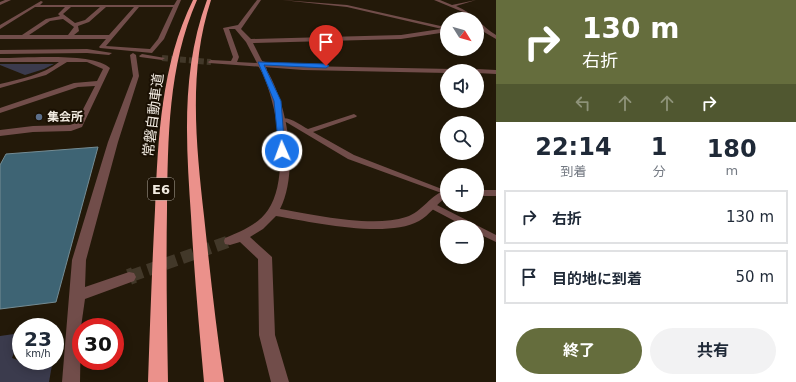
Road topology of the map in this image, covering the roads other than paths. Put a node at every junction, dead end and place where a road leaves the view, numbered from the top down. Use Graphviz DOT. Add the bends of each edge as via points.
graph roads {
  1 [pos="9,0"];
  2 [pos="45,0"];
  3 [pos="78,0"];
  4 [pos="111,0"];
  5 [pos="179,0"];
  6 [pos="195,0"];
  7 [pos="209,0"];
  8 [pos="259,0"];
  9 [pos="284,0"];
  10 [pos="436,0"];
  11 [pos="474,0"];
  12 [pos="0,4"];
  13 [pos="35,6"];
  14 [pos="69,6"];
  15 [pos="104,6"];
  16 [pos="138,6"];
  17 [pos="176,6"];
  18 [pos="452,6"];
  19 [pos="465,12"];
  20 [pos="63,17"];
  21 [pos="75,25"];
  22 [pos="0,27"];
  23 [pos="238,27"];
  24 [pos="440,27"];
  25 [pos="484,27"];
  26 [pos="440,30"];
  27 [pos="493,35"];
  28 [pos="23,37"];
  29 [pos="69,37"];
  30 [pos="110,37"];
  31 [pos="0,38"];
  32 [pos="249,41"];
  33 [pos="0,52"];
  34 [pos="133,55"];
  35 [pos="162,58"];
  36 [pos="0,60"];
  37 [pos="65,60"];
  38 [pos="211,62"];
  39 [pos="232,63"];
  40 [pos="262,66"];
  41 [pos="389,70"];
  42 [pos="440,71"];
  43 [pos="484,71"];
  44 [pos="496,72"];
  45 [pos="100,83"];
  46 [pos="0,86"];
  47 [pos="0,111"];
  48 [pos="354,116"];
  49 [pos="281,120"];
  50 [pos="307,132"];
  51 [pos="0,133"];
  52 [pos="440,191"];
  53 [pos="484,193"];
  54 [pos="496,193"];
  55 [pos="440,197"];
  56 [pos="431,205"];
  57 [pos="273,212"];
  58 [pos="460,220"];
  59 [pos="484,233"];
  60 [pos="496,239"];
  61 [pos="129,277"];
  62 [pos="78,296"];
  63 [pos="71,382"];
  64 [pos="158,382"];
  65 [pos="214,382"];
  66 [pos="280,382"];
  1 -- 12 [label="street"];
  2 -- 13 [label="street"];
  3 -- 14 [label="street"];
  4 -- 15 [label="street"];
  5 -- 17 [label="street"];
  6 -- 64 [label="highway, 常磐自動車道 / E6" via="175,60 162,155"];
  7 -- 65 [label="highway, E6" via="198,40 192,103 201,275"];
  8 -- 23 [label="street"];
  9 -- 24 [label="street" via="347,6"];
  10 -- 18 [label="street"];
  11 -- 18 [label="street"];
  13 -- 14 [label="street"];
  13 -- 22 [label="street"];
  14 -- 15 [label="street"];
  14 -- 20 [label="street" via="60,14"];
  15 -- 16 [label="street"];
  15 -- 21 [label="street" via="87,22"];
  16 -- 17 [label="street"];
  16 -- 30 [label="street"];
  17 -- 30 [label="street" via="161,39 152,51 102,47"];
  18 -- 19 [label="street"];
  20 -- 21 [label="street"];
  20 -- 28 [label="street" via="48,20"];
  21 -- 29 [label="street" via="76,31"];
  23 -- 32 [label="street"];
  23 -- 39 [label="street" via="226,28 236,57"];
  25 -- 27 [label="street"];
  26 -- 32 [label="street" via="401,37"];
  28 -- 29 [label="street"];
  28 -- 31 [label="street"];
  29 -- 30 [label="street"];
  32 -- 40 [label="street"];
  33 -- 34 [label="street" via="87,51"];
  34 -- 35 [label="street"];
  34 -- 62 [label="street" via="136,76 113,142 79,260"];
  36 -- 37 [label="street"];
  37 -- 45 [label="street" via="87,60 104,66 106,71"];
  37 -- 46 [label="street" via="52,70"];
  38 -- 39 [label="street"];
  39 -- 41 [label="street" via="286,68"];
  40 -- 41 [label="street" via="384,73 390,72"];
  40 -- 49 [label="street" via="278,101"];
  41 -- 42 [label="street"];
  43 -- 44 [label="street"];
  45 -- 47 [label="street" via="77,85"];
  45 -- 51 [label="street" via="79,124 71,128"];
  48 -- 50 [label="lane"];
  49 -- 50 [label="lane" via="287,120"];
  49 -- 57 [label="street" via="282,181 280,196"];
  50 -- 52 [label="lane" via="364,163"];
  53 -- 54 [label="street"];
  55 -- 56 [label="street"];
  56 -- 57 [label="street" via="419,217 390,225 369,225"];
  56 -- 58 [label="lane"];
  57 -- 66 [label="street" via="258,226 236,238 265,257 267,335"];
  59 -- 60 [label="lane"];
  61 -- 62 [label="street"];
  62 -- 63 [label="street"];
}
